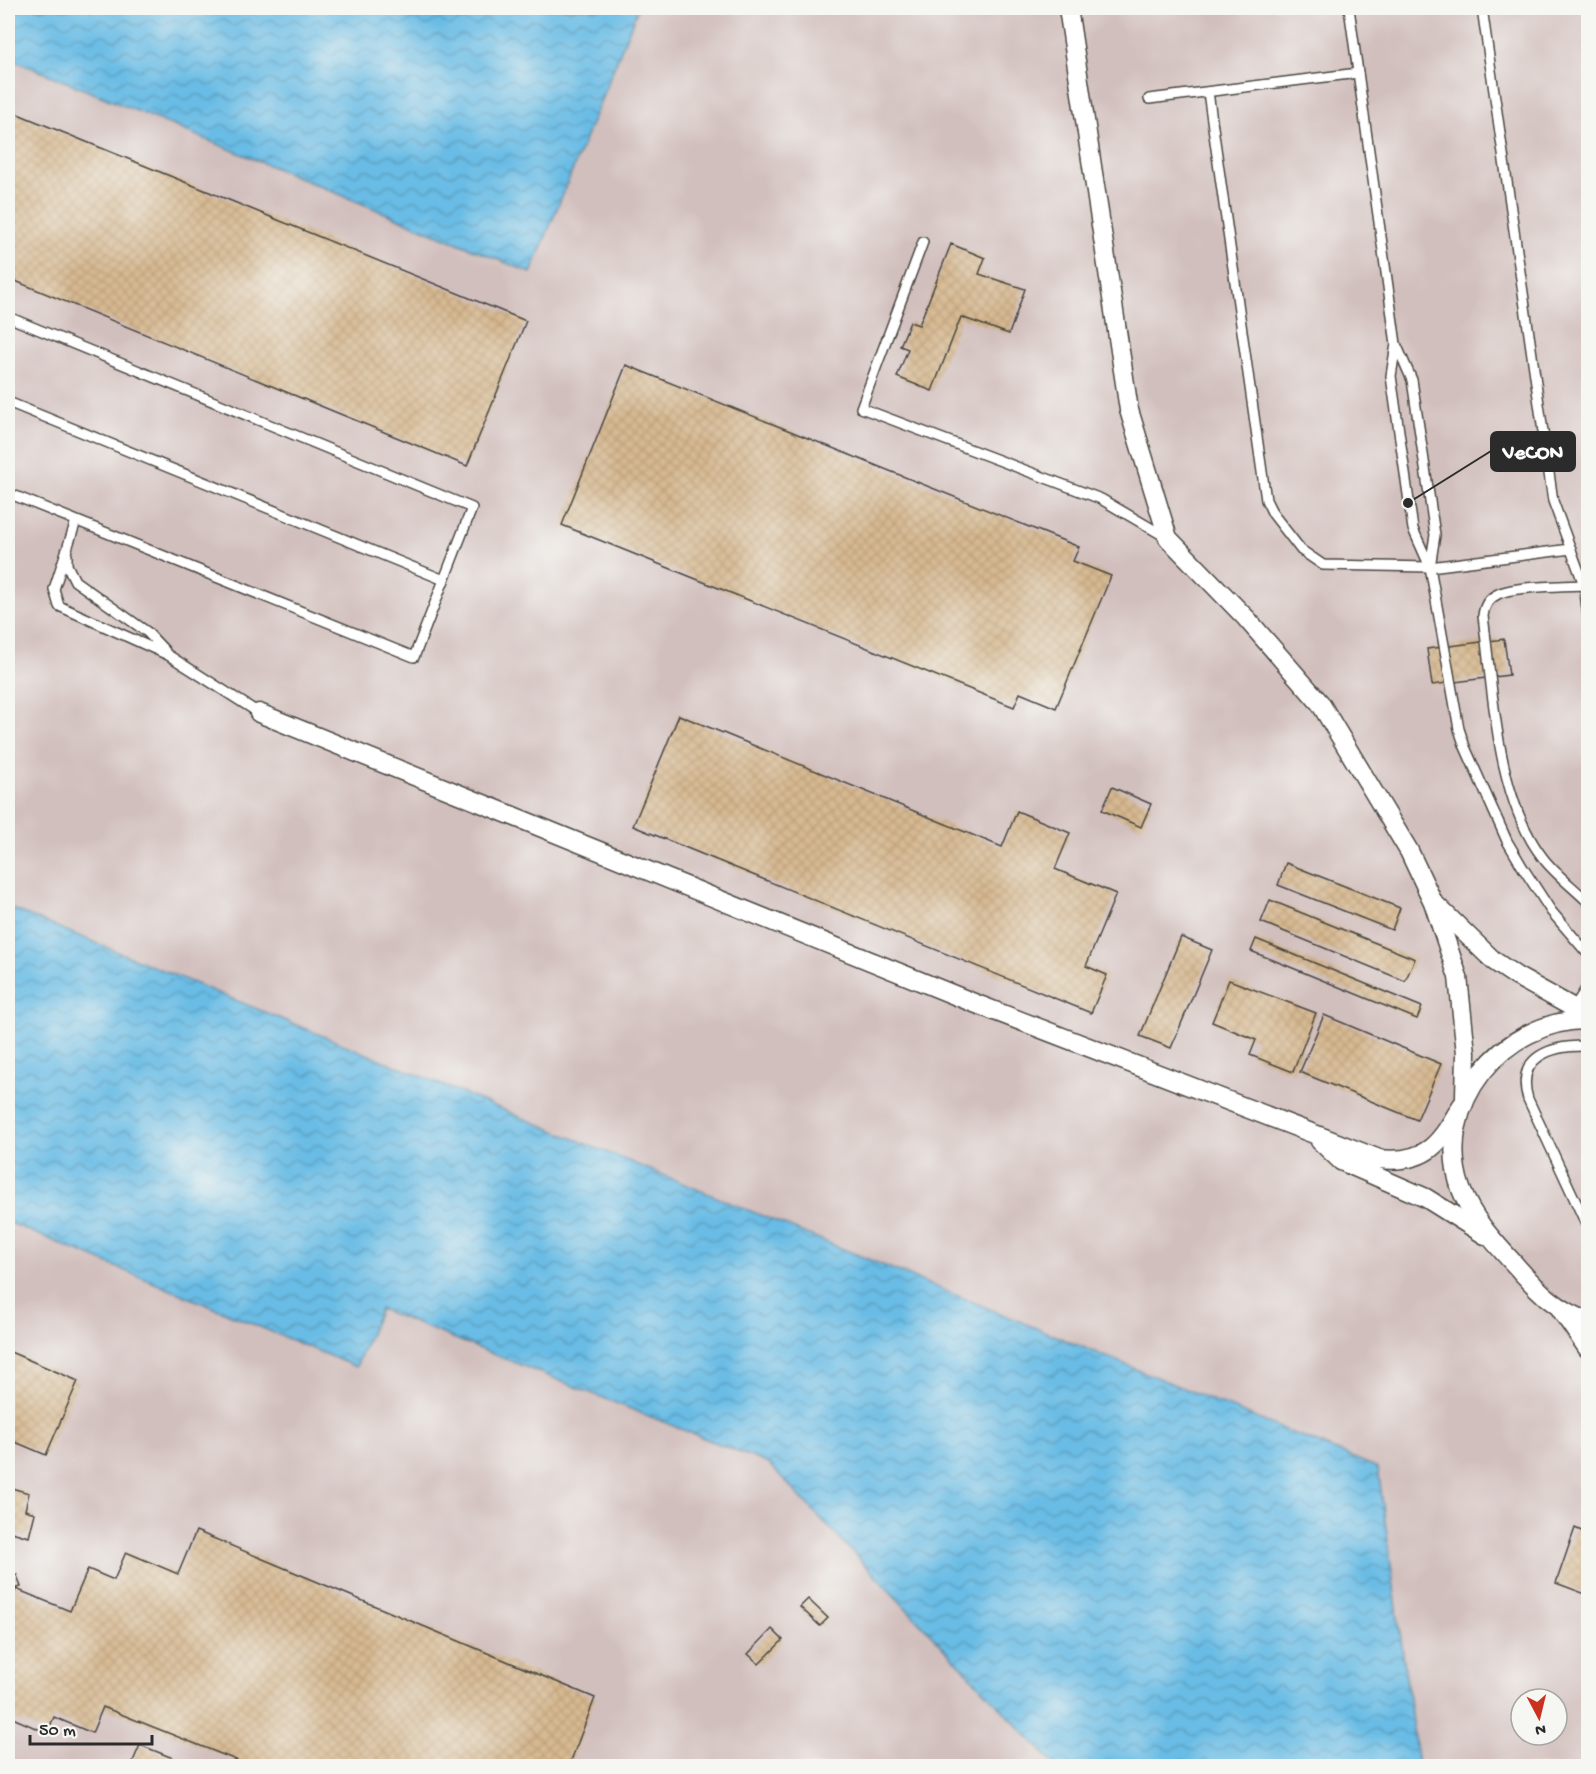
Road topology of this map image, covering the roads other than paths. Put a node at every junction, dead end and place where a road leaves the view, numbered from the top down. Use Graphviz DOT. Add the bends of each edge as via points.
graph roads {
  1 [pos="1068,8"];
  2 [pos="1349,8"];
  3 [pos="1482,8"];
  4 [pos="1358,73"];
  5 [pos="1208,92"];
  6 [pos="1149,99"];
  7 [pos="922,242"];
  8 [pos="8,317"];
  9 [pos="1396,344"];
  10 [pos="8,402"];
  11 [pos="8,493"];
  12 [pos="76,521"];
  13 [pos="1168,538"];
  14 [pos="68,547"];
  15 [pos="1571,549"];
  16 [pos="1430,567"];
  17 [pos="444,580"];
  18 [pos="1584,585"];
  19 [pos="1588,616"];
  20 [pos="168,655"];
  21 [pos="259,713"];
  22 [pos="1433,902"];
  23 [pos="1588,902"];
  24 [pos="1588,954"];
  25 [pos="1588,987"];
  26 [pos="1583,1015"];
  27 [pos="1588,1046"];
  28 [pos="1464,1101"];
  29 [pos="1312,1134"];
  30 [pos="1588,1228"];
  31 [pos="1494,1241"];
  32 [pos="1561,1310"];
  33 [pos="1588,1321"];
  34 [pos="1588,1349"];
  1 -- 13 [label="street" via="1129,410"];
  2 -- 4 [label="lane"];
  3 -- 15 [label="lane" via="1553,501"];
  4 -- 5 [label="lane"];
  4 -- 9 [label="lane"];
  5 -- 6 [label="lane"];
  5 -- 16 [label="lane" via="1266,500 1285,531 1315,562"];
  7 -- 13 [label="lane" via="861,408 1101,499"];
  8 -- 17 [label="lane" via="472,508"];
  9 -- 16 [label="lane" via="1412,380 1435,535"];
  9 -- 16 [label="lane" via="1391,376 1413,529"];
  10 -- 17 [label="lane"];
  11 -- 12 [label="lane"];
  12 -- 14 [label="lane"];
  12 -- 17 [label="lane" via="414,657"];
  13 -- 22 [label="street" via="1246,618 1320,703 1409,851"];
  14 -- 20 [label="lane" via="67,565 75,581 147,632"];
  14 -- 20 [label="lane" via="54,589 59,606"];
  15 -- 16 [label="lane"];
  15 -- 18 [label="lane"];
  16 -- 24 [label="lane" via="1465,747 1507,841 1530,881"];
  18 -- 19 [label="lane"];
  18 -- 23 [label="lane" via="1504,592 1491,598 1483,616 1506,776 1515,807 1543,858"];
  20 -- 21 [label="lane"];
  21 -- 29 [label="street" via="974,1003"];
  22 -- 26 [label="street" via="1494,961"];
  22 -- 28 [label="street" via="1458,977 1466,1053"];
  25 -- 26 [label="lane"];
  26 -- 28 [label="street" via="1519,1038 1476,1079"];
  27 -- 30 [label="lane" via="1560,1048 1537,1058 1527,1068 1524,1082 1528,1100"];
  28 -- 29 [label="street" via="1434,1148 1405,1159 1379,1159"];
  28 -- 31 [label="street" via="1455,1150 1457,1171 1468,1204"];
  29 -- 31 [label="street" via="1341,1161 1426,1198"];
  31 -- 32 [label="street"];
  32 -- 33 [label="street"];
  32 -- 34 [label="street"];
}
